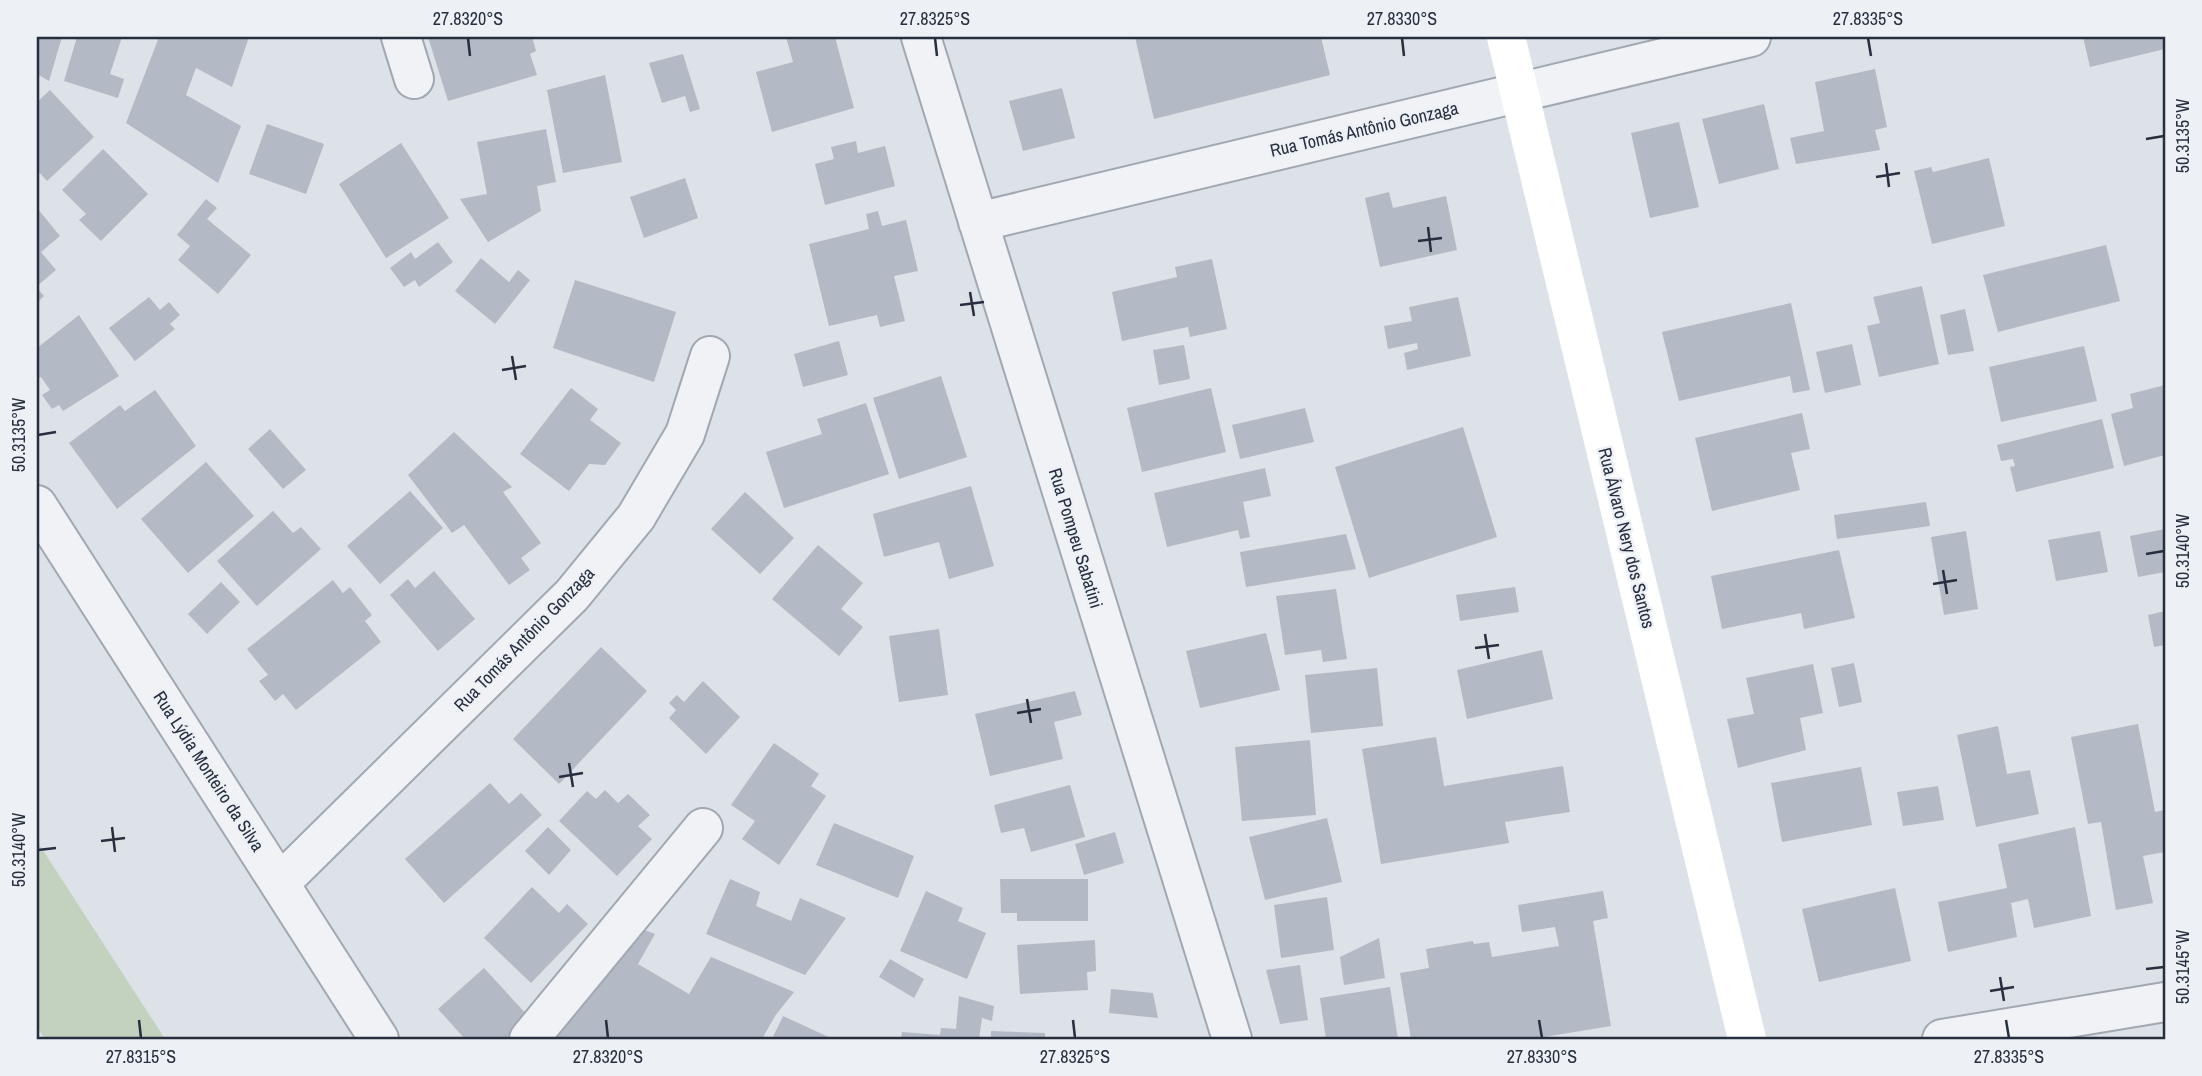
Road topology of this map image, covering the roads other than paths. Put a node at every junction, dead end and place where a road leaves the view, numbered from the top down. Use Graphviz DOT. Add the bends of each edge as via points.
graph roads {
  1 [pos="401,37"];
  2 [pos="921,37"];
  3 [pos="1506,37"];
  4 [pos="1751,37"];
  5 [pos="414,79"];
  6 [pos="1519,92"];
  7 [pos="978,222"];
  8 [pos="710,356"];
  9 [pos="37,505"];
  10 [pos="703,828"];
  11 [pos="281,882"];
  12 [pos="2165,1002"];
  13 [pos="379,1039"];
  14 [pos="529,1039"];
  15 [pos="1232,1039"];
  16 [pos="1747,1039"];
  17 [pos="1942,1039"];
  1 -- 5 [label="street"];
  2 -- 7 [label="street, Rua Pompeu Sabatini"];
  3 -- 6 [label="main road, Rua Álvaro Nery dos Santos"];
  4 -- 6 [label="street, Rua Tomás Antônio Gonzaga"];
  6 -- 7 [label="street, Rua Tomás Antônio Gonzaga"];
  6 -- 16 [label="main road, Rua Álvaro Nery dos Santos"];
  7 -- 15 [label="street, Rua Pompeu Sabatini"];
  8 -- 11 [label="street, Rua Tomás Antônio Gonzaga" via="685,434 636,517 572,595"];
  9 -- 11 [label="street, Rua Lýdia Monteiro da Silva"];
  10 -- 14 [label="street"];
  11 -- 13 [label="street, Rua Lýdia Monteiro da Silva"];
  12 -- 17 [label="street"];
}
